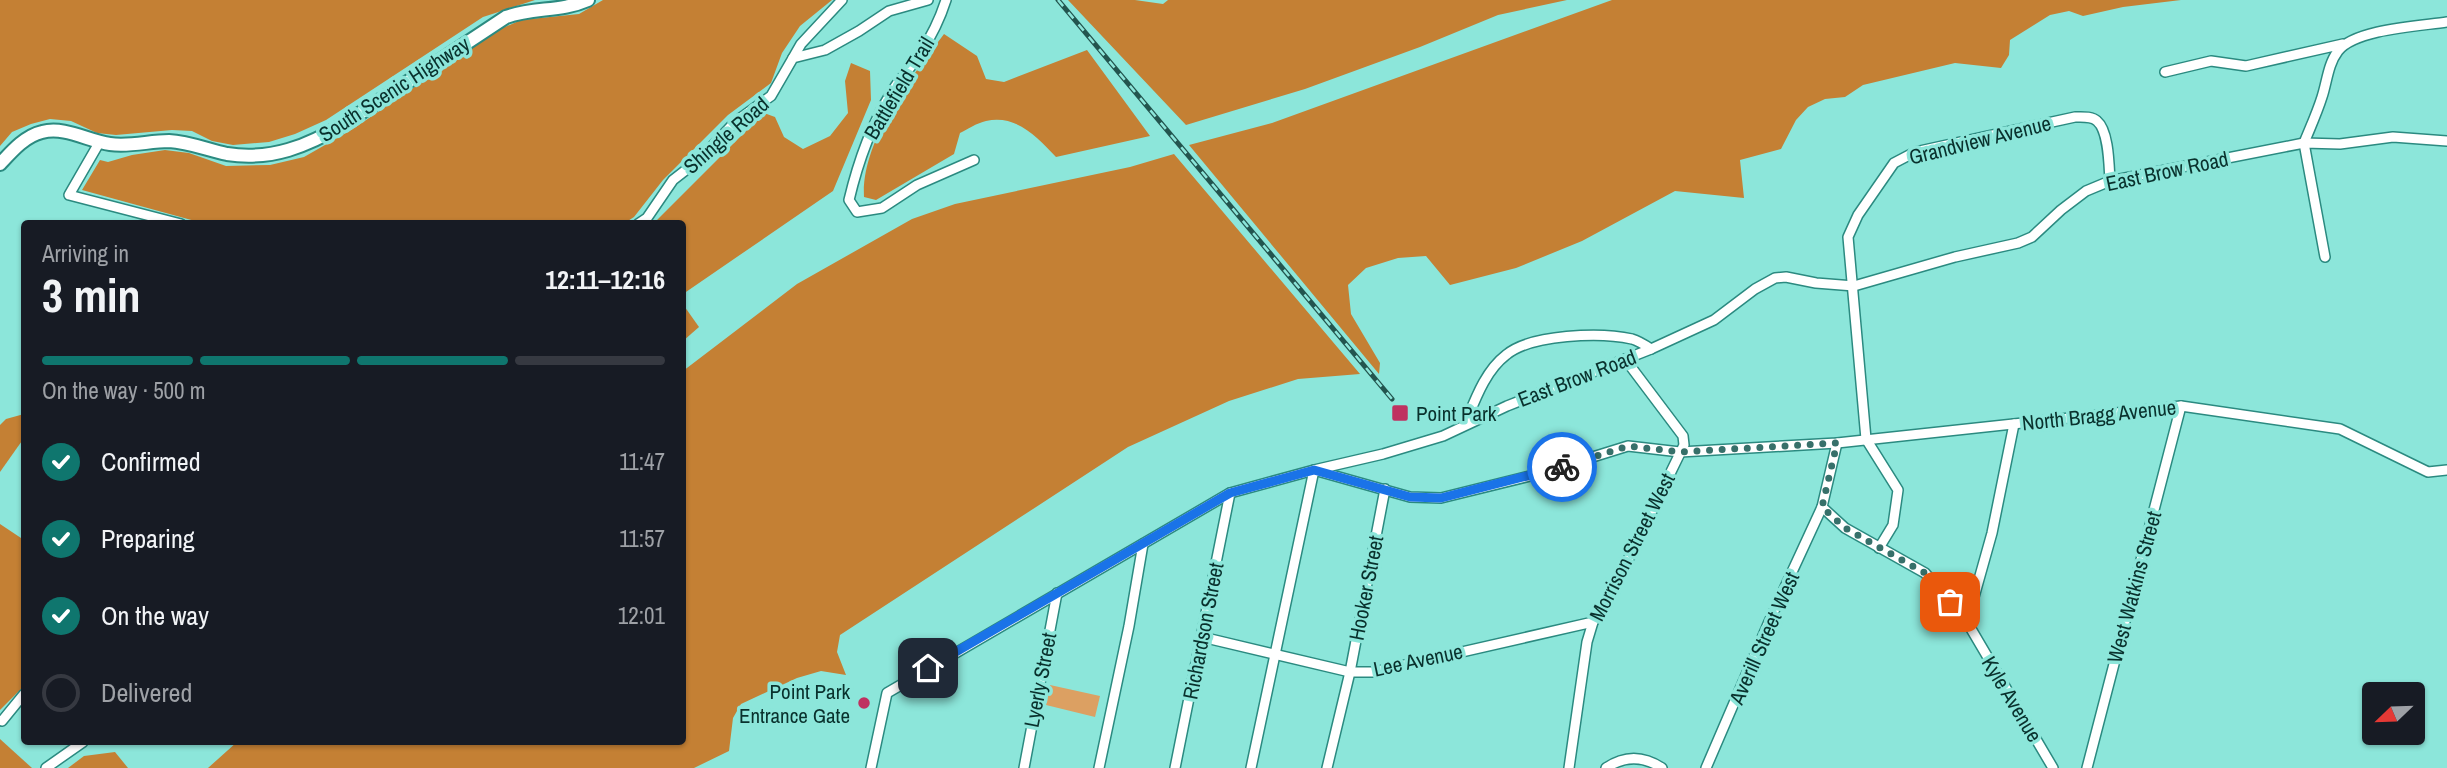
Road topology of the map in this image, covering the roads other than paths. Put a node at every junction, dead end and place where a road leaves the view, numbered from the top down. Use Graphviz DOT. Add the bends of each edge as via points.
graph roads {
  1 [pos="588,0"];
  2 [pos="842,0"];
  3 [pos="928,0"];
  4 [pos="946,0"];
  5 [pos="2447,22"];
  6 [pos="2348,43"];
  7 [pos="793,58"];
  8 [pos="2165,72"];
  9 [pos="2447,141"];
  10 [pos="99,143"];
  11 [pos="2304,143"];
  12 [pos="974,160"];
  13 [pos="0,164"];
  14 [pos="2110,181"];
  15 [pos="166,220"];
  16 [pos="644,220"];
  17 [pos="2325,257"];
  18 [pos="1854,286"];
  19 [pos="1651,349"];
  20 [pos="1625,359"];
  21 [pos="2181,405"];
  22 [pos="1465,424"];
  23 [pos="2014,424"];
  24 [pos="1866,439"];
  25 [pos="1837,443"];
  26 [pos="1680,452"];
  27 [pos="1314,470"];
  28 [pos="2447,470"];
  29 [pos="1385,489"];
  30 [pos="1230,493"];
  31 [pos="1822,507"];
  32 [pos="1143,544"];
  33 [pos="1879,548"];
  34 [pos="1057,593"];
  35 [pos="1592,622"];
  36 [pos="1967,622"];
  37 [pos="1202,637"];
  38 [pos="1274,655"];
  39 [pos="1350,672"];
  40 [pos="21,698"];
  41 [pos="2,721"];
  42 [pos="79,745"];
  43 [pos="46,768"];
  44 [pos="871,768"];
  45 [pos="1024,768"];
  46 [pos="1099,768"];
  47 [pos="1175,768"];
  48 [pos="1251,768"];
  49 [pos="1327,768"];
  50 [pos="1569,768"];
  51 [pos="1606,768"];
  52 [pos="1662,768"];
  53 [pos="1706,768"];
  54 [pos="2053,768"];
  55 [pos="2087,768"];
  1 -- 10 [label="main road, South Scenic Highway" via="506,17 344,124 295,149 249,155 169,141 127,146"];
  2 -- 7 [label="street, Shingle Road"];
  3 -- 7 [label="street" via="889,11 825,50"];
  4 -- 12 [label="street, Battlefield Trail" via="940,19 891,92 868,138 849,200 857,212 882,208 917,185"];
  5 -- 6 [label="street"];
  6 -- 8 [label="street" via="2246,66 2211,61"];
  6 -- 11 [label="street" via="2330,66"];
  7 -- 16 [label="street, Shingle Road" via="771,96 734,122 673,180"];
  9 -- 11 [label="street, East Brow Road" via="2393,137"];
  10 -- 13 [label="main road, South Scenic Highway" via="60,130 39,132"];
  10 -- 15 [label="street" via="69,195"];
  11 -- 14 [label="street, East Brow Road"];
  11 -- 17 [label="street"];
  14 -- 18 [label="street, East Brow Road" via="2086,191 2026,240"];
  14 -- 18 [label="street, Grandview Avenue" via="2102,127 2091,118 2076,117 1916,152 1894,163 1858,215 1848,237"];
  18 -- 19 [label="street, East Brow Road" via="1776,278 1719,317"];
  18 -- 24 [label="street"];
  19 -- 20 [label="street, East Brow Road"];
  19 -- 22 [label="street, East Brow Road" via="1636,340 1610,336 1528,343 1493,368"];
  20 -- 22 [label="street, East Brow Road"];
  20 -- 26 [label="street" via="1683,436"];
  21 -- 23 [label="street, North Bragg Avenue"];
  21 -- 28 [label="street, North Bragg Avenue" via="2340,429 2428,472"];
  21 -- 55 [label="street, West Watkins Street"];
  22 -- 27 [label="street, East Brow Road" via="1443,436 1384,454"];
  23 -- 24 [label="street, North Bragg Avenue"];
  23 -- 36 [label="street" via="1992,533"];
  24 -- 25 [label="street, North Bragg Avenue"];
  24 -- 33 [label="street" via="1898,490 1893,525"];
  25 -- 26 [label="street"];
  25 -- 31 [label="street, Averill Street West"];
  26 -- 29 [label="street" via="1628,446 1441,498 1410,497"];
  26 -- 35 [label="street, Morrison Street West"];
  27 -- 29 [label="street"];
  27 -- 30 [label="street, East Brow Road"];
  27 -- 38 [label="street"];
  29 -- 39 [label="street, Hooker Street"];
  30 -- 32 [label="street, East Brow Road"];
  30 -- 37 [label="street, Richardson Street"];
  31 -- 33 [label="street, Kyle Avenue" via="1845,528"];
  31 -- 53 [label="street, Averill Street West"];
  32 -- 34 [label="street, East Brow Road"];
  32 -- 46 [label="street"];
  33 -- 36 [label="street, Kyle Avenue" via="1925,573"];
  34 -- 44 [label="street, East Brow Road" via="887,693"];
  34 -- 45 [label="street, Lyerly Street"];
  35 -- 39 [label="street, Lee Avenue" via="1374,672"];
  35 -- 50 [label="street, Morrison Street West"];
  36 -- 54 [label="street, Kyle Avenue"];
  37 -- 38 [label="street, Lee Avenue"];
  37 -- 47 [label="street, Richardson Street"];
  38 -- 39 [label="street, Lee Avenue"];
  38 -- 48 [label="street"];
  39 -- 49 [label="street, Hooker Street"];
  40 -- 41 [label="street"];
  42 -- 43 [label="street"];
  51 -- 52 [label="street" via="1624,759 1640,758"];
}
